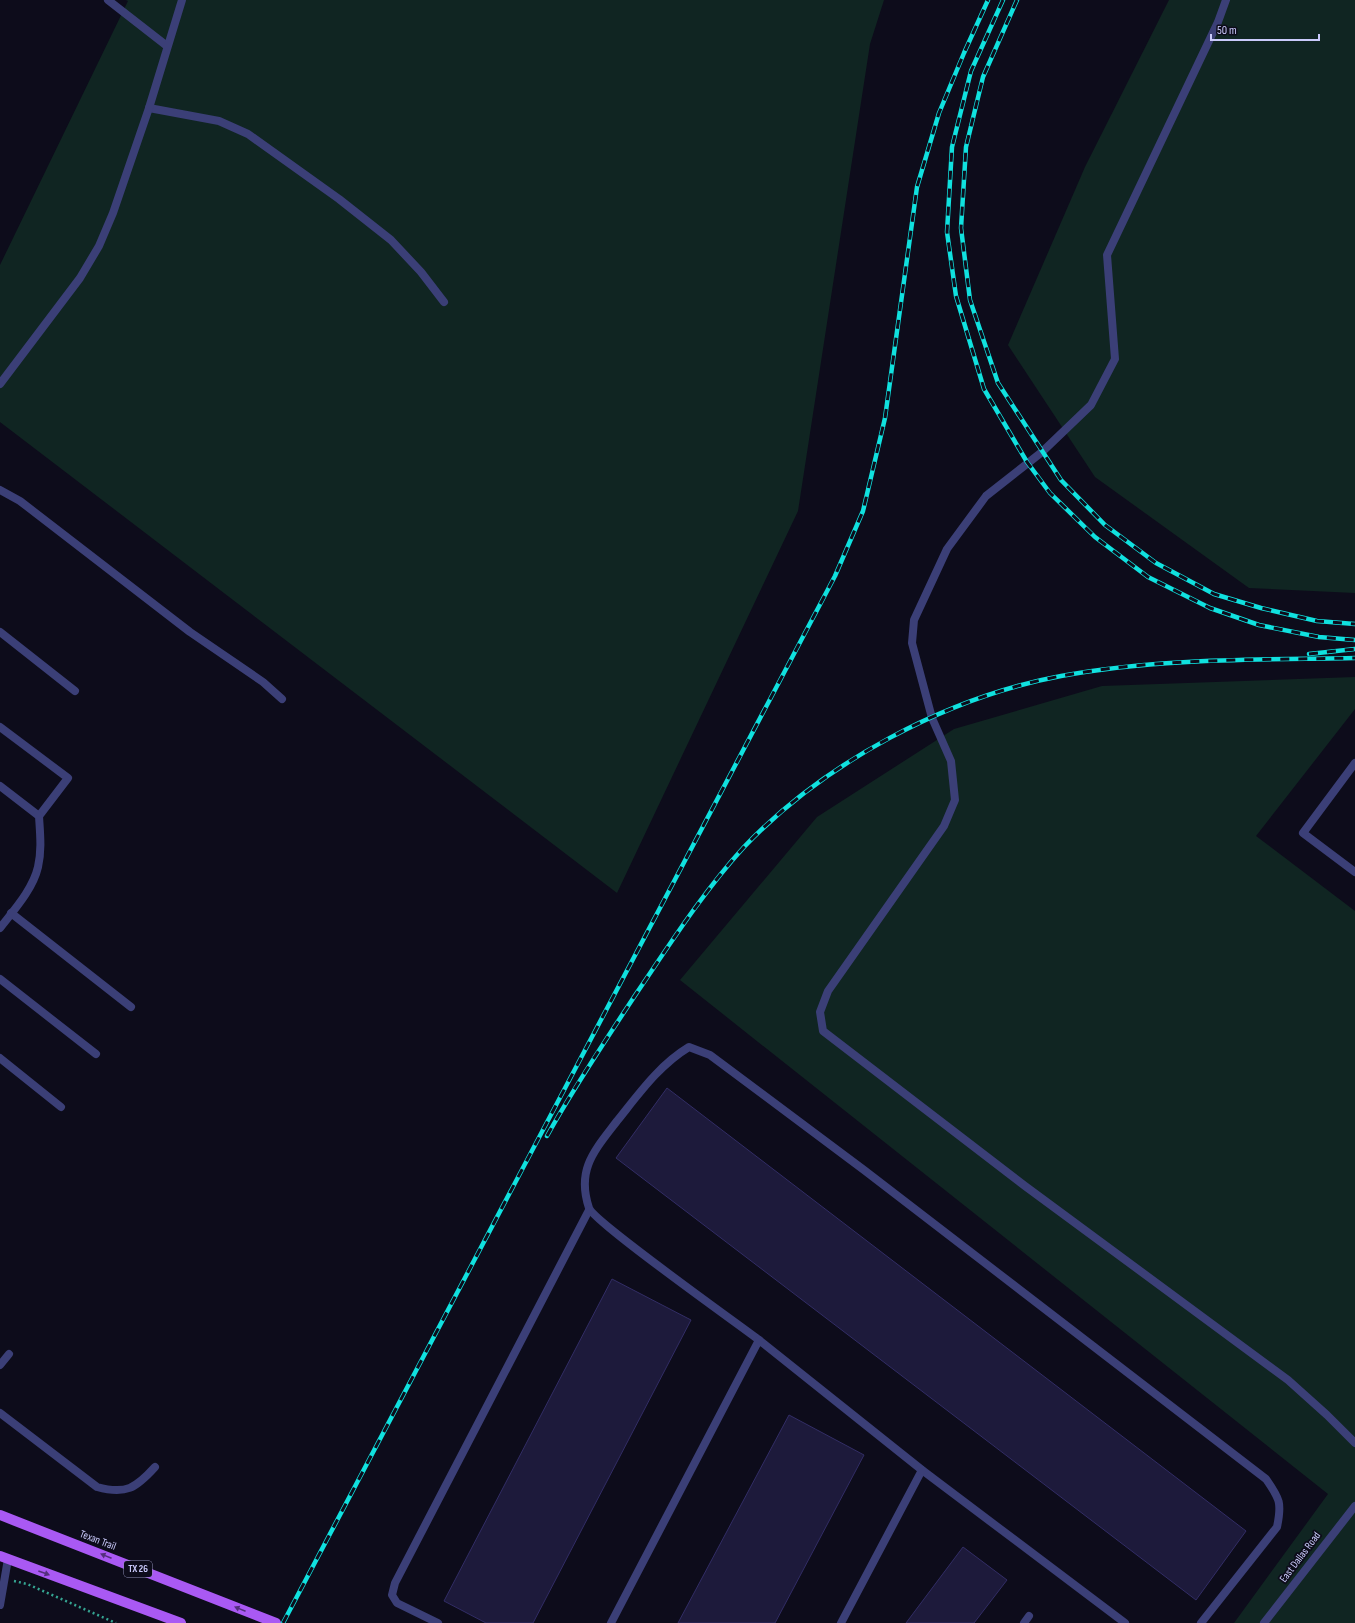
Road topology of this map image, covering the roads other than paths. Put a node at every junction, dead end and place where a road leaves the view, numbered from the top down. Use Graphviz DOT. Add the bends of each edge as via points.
graph roads {
  1 [pos="108,0"];
  2 [pos="182,0"];
  3 [pos="1226,0"];
  4 [pos="167,46"];
  5 [pos="149,108"];
  6 [pos="444,302"];
  7 [pos="0,384"];
  8 [pos="0,490"];
  9 [pos="0,632"];
  10 [pos="75,691"];
  11 [pos="282,699"];
  12 [pos="0,727"];
  13 [pos="1355,763"];
  14 [pos="0,786"];
  15 [pos="39,816"];
  16 [pos="1355,872"];
  17 [pos="11,913"];
  18 [pos="0,928"];
  19 [pos="0,979"];
  20 [pos="131,1007"];
  21 [pos="96,1054"];
  22 [pos="0,1058"];
  23 [pos="61,1107"];
  24 [pos="589,1210"];
  25 [pos="759,1340"];
  26 [pos="8,1354"];
  27 [pos="0,1365"];
  28 [pos="0,1413"];
  29 [pos="1355,1443"];
  30 [pos="155,1467"];
  31 [pos="922,1470"];
  32 [pos="1355,1506"];
  33 [pos="0,1515"];
  34 [pos="4,1558"];
  35 [pos="0,1605"];
  36 [pos="1029,1616"];
  37 [pos="181,1623"];
  38 [pos="276,1623"];
  39 [pos="438,1623"];
  40 [pos="611,1623"];
  41 [pos="841,1623"];
  42 [pos="1024,1623"];
  43 [pos="1125,1623"];
  44 [pos="1202,1623"];
  45 [pos="1264,1623"];
  1 -- 4 [label="street"];
  2 -- 4 [label="street"];
  3 -- 29 [label="street" via="1218,22 1107,255 1115,359 1091,405 1042,452 986,496 948,549 914,620 912,643 932,718 950,761 955,800 944,826 828,991 820,1012 823,1030 1025,1186 1288,1380"];
  4 -- 5 [label="street"];
  5 -- 6 [label="street" via="219,121 248,134 391,240 421,272"];
  5 -- 7 [label="street" via="99,246 80,278"];
  8 -- 11 [label="street" via="20,501 190,632 263,682"];
  9 -- 10 [label="street"];
  12 -- 15 [label="street" via="68,778"];
  13 -- 16 [label="street" via="1303,833"];
  14 -- 15 [label="street"];
  15 -- 17 [label="street" via="41,841 38,867 25,895"];
  17 -- 18 [label="street"];
  17 -- 20 [label="street"];
  19 -- 21 [label="street"];
  22 -- 23 [label="street"];
  24 -- 25 [label="street"];
  24 -- 39 [label="street" via="395,1583 392,1594 397,1603"];
  24 -- 44 [label="street" via="584,1186 587,1164 638,1095 674,1056 688,1048 710,1055 1266,1479 1278,1497 1280,1512 1277,1527"];
  25 -- 31 [label="street"];
  25 -- 40 [label="street"];
  26 -- 27 [label="street"];
  28 -- 30 [label="street" via="97,1487 110,1490 133,1488"];
  31 -- 41 [label="street"];
  31 -- 43 [label="street"];
  32 -- 45 [label="street, East Dallas Road"];
  38 -- 33 [label="main road, Texan Trail / TX 26, one-way"];
  34 -- 35 [label="street"];
  34 -- 37 [label="main road, one-way"];
  36 -- 42 [label="street"];
}
